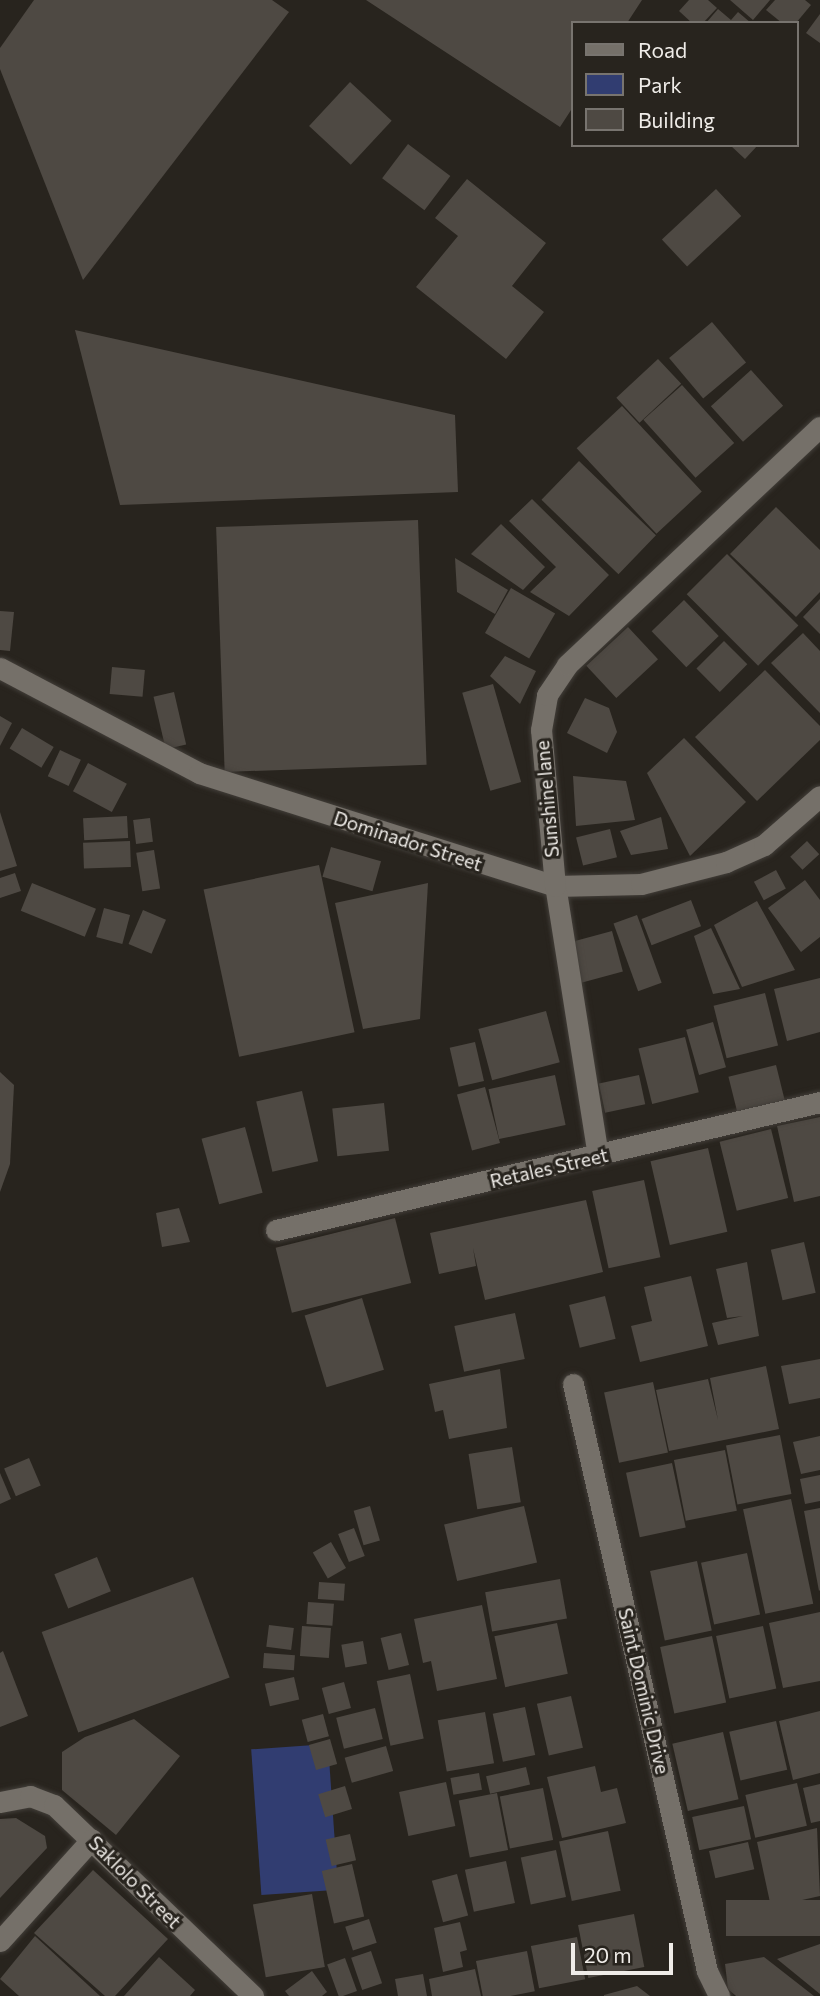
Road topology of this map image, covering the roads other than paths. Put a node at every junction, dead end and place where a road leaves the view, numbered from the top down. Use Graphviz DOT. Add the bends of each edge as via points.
graph roads {
  1 [pos="820,427"];
  2 [pos="0,668"];
  3 [pos="820,796"];
  4 [pos="555,886"];
  5 [pos="820,1102"];
  6 [pos="598,1156"];
  7 [pos="276,1230"];
  8 [pos="573,1384"];
  9 [pos="1,1801"];
  10 [pos="92,1839"];
  11 [pos="0,1941"];
  12 [pos="253,1996"];
  13 [pos="719,1996"];
  1 -- 4 [label="street, Sunshine lane" via="567,665 547,695 541,730"];
  2 -- 4 [label="street, Dominador Street" via="200,773"];
  3 -- 4 [label="street, Dominador Street" via="764,845 726,862 641,884"];
  4 -- 6 [label="street, Sunshine lane"];
  5 -- 6 [label="street, Retales Street"];
  6 -- 7 [label="street, Retales Street"];
  8 -- 13 [label="street, Saint Dominic Drive" via="707,1970"];
  9 -- 10 [label="street, Saklolo Street" via="30,1796 54,1805"];
  10 -- 11 [label="street"];
  10 -- 12 [label="street, Saklolo Street"];
}
